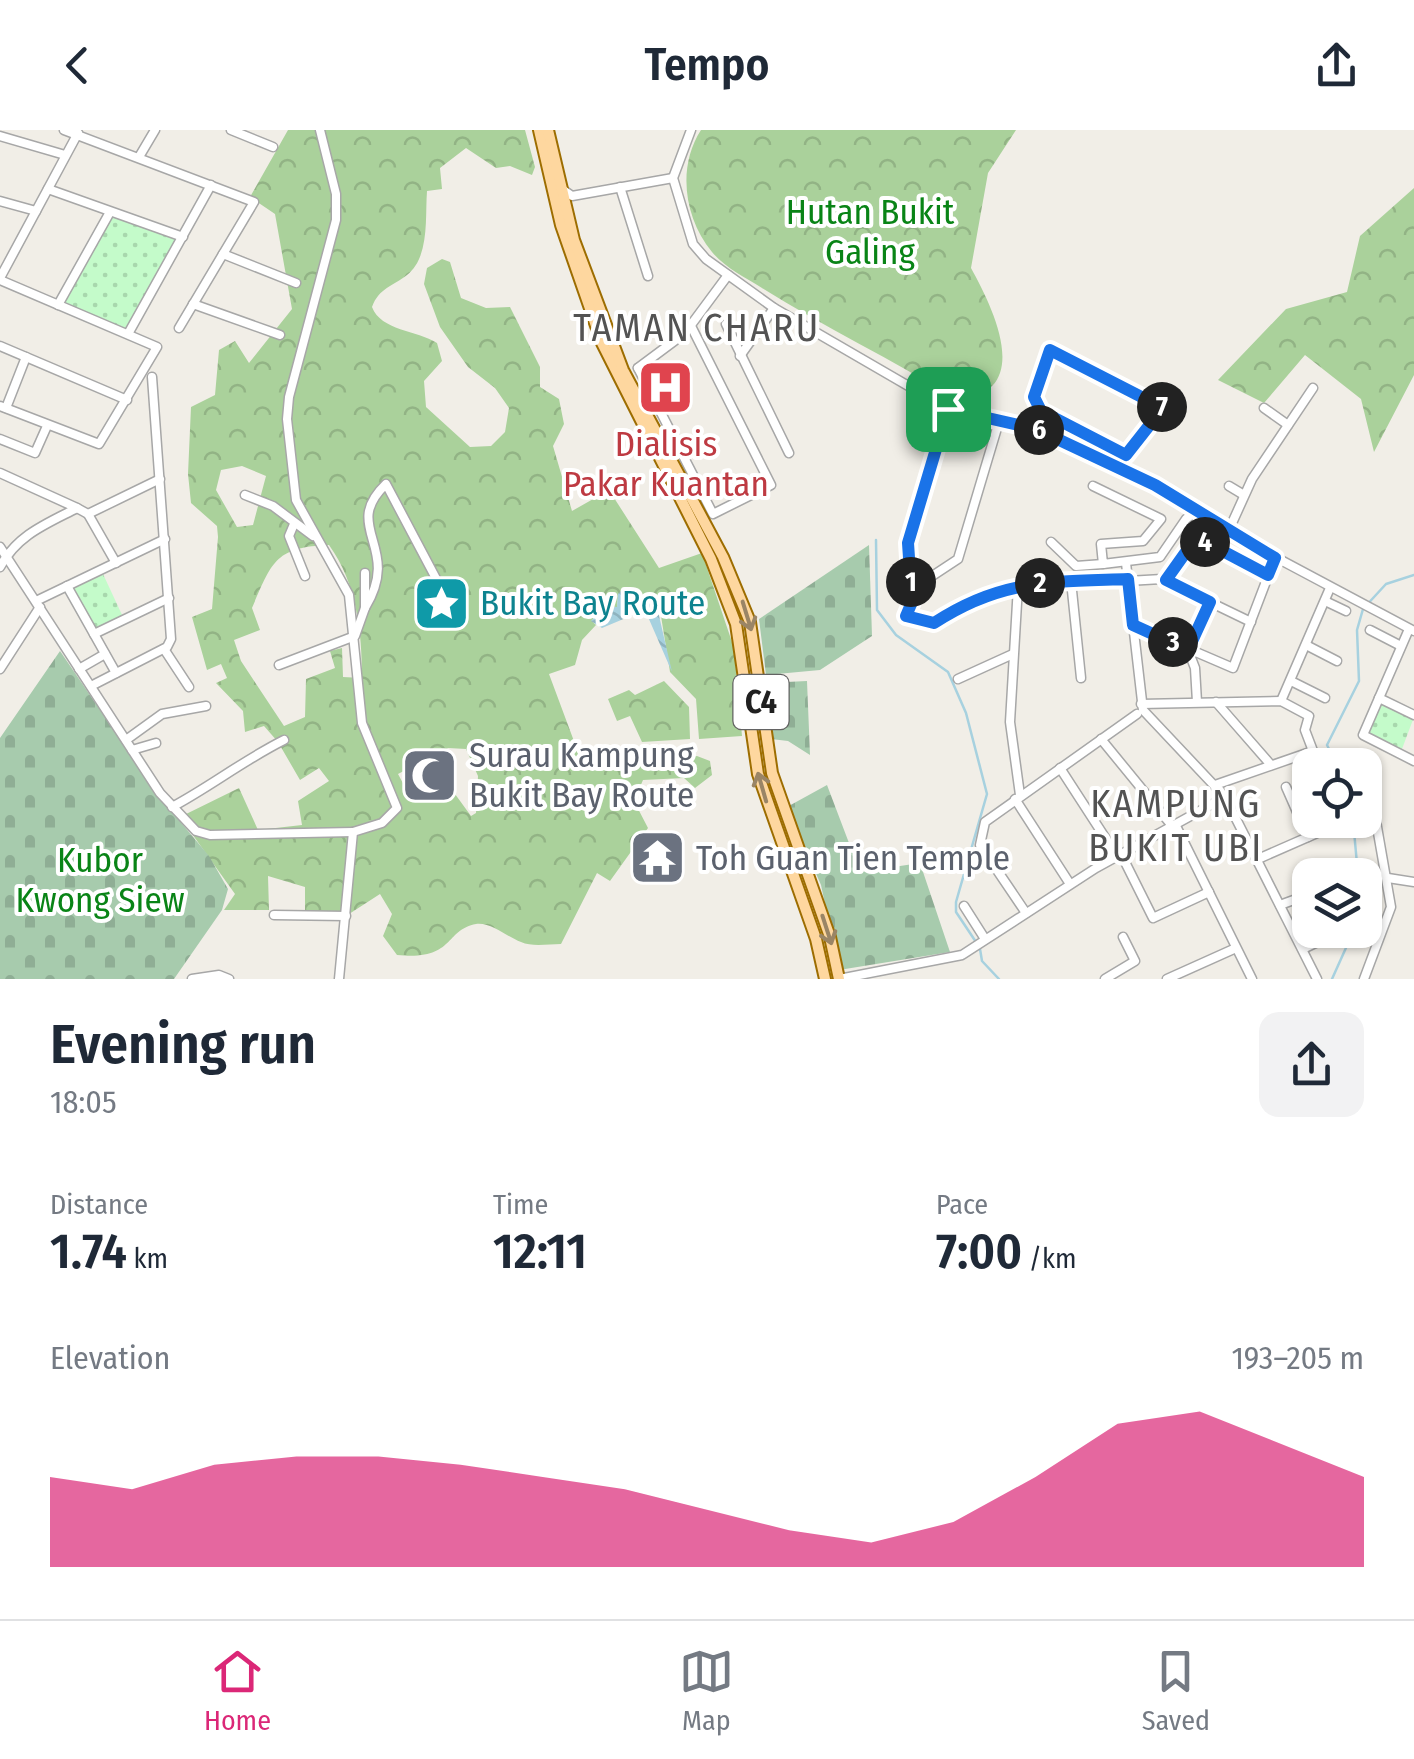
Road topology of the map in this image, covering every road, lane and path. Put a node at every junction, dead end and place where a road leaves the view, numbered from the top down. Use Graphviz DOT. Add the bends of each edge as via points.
graph roads {
  1 [pos="64,130"];
  2 [pos="154,130"];
  3 [pos="231,130"];
  4 [pos="320,130"];
  5 [pos="539,130"];
  6 [pos="548,130"];
  7 [pos="691,130"];
  8 [pos="78,132"];
  9 [pos="0,136"];
  10 [pos="273,147"];
  11 [pos="65,155"];
  12 [pos="139,157"];
  13 [pos="673,178"];
  14 [pos="212,186"];
  15 [pos="559,186"];
  16 [pos="620,187"];
  17 [pos="48,189"];
  18 [pos="587,194"];
  19 [pos="0,201"];
  20 [pos="36,211"];
  21 [pos="110,212"];
  22 [pos="569,224"];
  23 [pos="183,237"];
  24 [pos="224,254"];
  25 [pos="4,261"];
  26 [pos="728,275"];
  27 [pos="648,276"];
  28 [pos="0,279"];
  29 [pos="296,283"];
  30 [pos="193,304"];
  31 [pos="58,305"];
  32 [pos="774,308"];
  33 [pos="726,324"];
  34 [pos="691,326"];
  35 [pos="179,328"];
  36 [pos="128,334"];
  37 [pos="280,334"];
  38 [pos="0,346"];
  39 [pos="614,348"];
  40 [pos="740,356"];
  41 [pos="26,357"];
  42 [pos="638,368"];
  43 [pos="152,376"];
  44 [pos="1313,388"];
  45 [pos="127,400"];
  46 [pos="3,407"];
  47 [pos="1264,408"];
  48 [pos="948,409"];
  49 [pos="1041,411"];
  50 [pos="1000,418"];
  51 [pos="1288,425"];
  52 [pos="47,426"];
  53 [pos="1036,429"];
  54 [pos="0,438"];
  55 [pos="789,452"];
  56 [pos="0,473"];
  57 [pos="160,479"];
  58 [pos="1093,486"];
  59 [pos="1229,486"];
  60 [pos="245,495"];
  61 [pos="1244,496"];
  62 [pos="77,508"];
  63 [pos="1196,512"];
  64 [pos="88,514"];
  65 [pos="294,524"];
  66 [pos="1228,532"];
  67 [pos="313,536"];
  68 [pos="166,539"];
  69 [pos="1051,542"];
  70 [pos="4,550"];
  71 [pos="1275,558"];
  72 [pos="116,563"];
  73 [pos="1126,563"];
  74 [pos="1104,564"];
  75 [pos="0,567"];
  76 [pos="365,573"];
  77 [pos="1268,575"];
  78 [pos="305,576"];
  79 [pos="1128,579"];
  80 [pos="1166,580"];
  81 [pos="1071,582"];
  82 [pos="67,586"];
  83 [pos="1018,586"];
  84 [pos="1330,588"];
  85 [pos="911,590"];
  86 [pos="169,598"];
  87 [pos="1324,601"];
  88 [pos="1210,602"];
  89 [pos="441,603"];
  90 [pos="38,604"];
  91 [pos="365,608"];
  92 [pos="1346,611"];
  93 [pos="1251,622"];
  94 [pos="1133,625"];
  95 [pos="1370,630"];
  96 [pos="1412,630"];
  97 [pos="94,634"];
  98 [pos="355,636"];
  99 [pos="1402,643"];
  100 [pos="1306,645"];
  101 [pos="167,646"];
  102 [pos="1414,646"];
  103 [pos="1188,650"];
  104 [pos="104,654"];
  105 [pos="1014,654"];
  106 [pos="1337,661"];
  107 [pos="279,665"];
  108 [pos="0,669"];
  109 [pos="79,669"];
  110 [pos="116,674"];
  111 [pos="1081,678"];
  112 [pos="958,679"];
  113 [pos="1291,681"];
  114 [pos="91,686"];
  115 [pos="189,687"];
  116 [pos="1325,698"];
  117 [pos="1380,698"];
  118 [pos="1281,701"];
  119 [pos="1197,702"];
  120 [pos="1216,702"];
  121 [pos="1141,704"];
  122 [pos="206,706"];
  123 [pos="1136,714"];
  124 [pos="1414,714"];
  125 [pos="1102,739"];
  126 [pos="126,740"];
  127 [pos="284,740"];
  128 [pos="156,742"];
  129 [pos="132,750"];
  130 [pos="1414,762"];
  131 [pos="1271,765"];
  132 [pos="1060,768"];
  133 [pos="1215,784"];
  134 [pos="1286,787"];
  135 [pos="1018,797"];
  136 [pos="1225,797"];
  137 [pos="1292,801"];
  138 [pos="172,808"];
  139 [pos="1175,826"];
  140 [pos="353,832"];
  141 [pos="1306,838"];
  142 [pos="1380,838"];
  143 [pos="1119,855"];
  144 [pos="1258,860"];
  145 [pos="1388,878"];
  146 [pos="1413,879"];
  147 [pos="1070,884"];
  148 [pos="1209,892"];
  149 [pos="1292,900"];
  150 [pos="1280,904"];
  151 [pos="964,906"];
  152 [pos="1026,913"];
  153 [pos="274,915"];
  154 [pos="346,916"];
  155 [pos="1123,937"];
  156 [pos="984,940"];
  157 [pos="1236,948"];
  158 [pos="1302,949"];
  159 [pos="192,979"];
  160 [pos="229,979"];
  161 [pos="340,979"];
  162 [pos="824,979"];
  163 [pos="839,979"];
  164 [pos="1104,979"];
  165 [pos="1167,979"];
  166 [pos="1252,979"];
  167 [pos="1317,979"];
  168 [pos="1364,979"];
  1 -- 8 [label="street"];
  2 -- 12 [label="street"];
  3 -- 10 [label="street"];
  4 -- 67 [label="street" via="336,220 287,419 294,492"];
  162 -- 5 [label="main road, C4, one-way" via="758,774 736,624 711,560 602,344 561,225"];
  6 -- 15 [label="main road, C4"];
  7 -- 13 [label="street"];
  8 -- 11 [label="street"];
  8 -- 12 [label="street"];
  9 -- 11 [label="street"];
  11 -- 17 [label="street"];
  12 -- 14 [label="street"];
  13 -- 16 [label="street"];
  13 -- 26 [label="street" via="693,244"];
  14 -- 23 [label="street"];
  14 -- 24 [label="street" via="254,202"];
  15 -- 18 [label="street" via="569,196"];
  15 -- 22 [label="main road, C4"];
  16 -- 18 [label="street"];
  16 -- 27 [label="street"];
  17 -- 20 [label="street"];
  17 -- 21 [label="street"];
  18 -- 22 [label="street" via="571,210"];
  19 -- 20 [label="street"];
  20 -- 25 [label="street"];
  21 -- 23 [label="street"];
  21 -- 31 [label="street"];
  22 -- 39 [label="main road, C4"];
  23 -- 36 [label="street"];
  24 -- 29 [label="street"];
  24 -- 30 [label="street"];
  25 -- 28 [label="street"];
  26 -- 32 [label="street"];
  26 -- 34 [label="street"];
  28 -- 31 [label="street"];
  30 -- 35 [label="street"];
  30 -- 37 [label="street"];
  31 -- 36 [label="street"];
  32 -- 40 [label="street"];
  32 -- 48 [label="street"];
  33 -- 40 [label="street"];
  34 -- 42 [label="street"];
  34 -- 42 [label="street" via="771,486 713,514"];
  36 -- 45 [label="street" via="158,346"];
  38 -- 41 [label="street"];
  39 -- 42 [label="street"];
  39 -- 163 [label="main road, C4, one-way" via="750,622 772,772"];
  40 -- 55 [label="street"];
  41 -- 45 [label="street"];
  41 -- 46 [label="street"];
  43 -- 57 [label="street"];
  44 -- 51 [label="street"];
  45 -- 52 [label="street" via="99,444"];
  46 -- 52 [label="street"];
  47 -- 51 [label="street"];
  48 -- 50 [label="street"];
  48 -- 85 [label="street" via="908,543"];
  49 -- 49 [label="street" via="1126,455 1163,408 1050,350 1034,397"];
  49 -- 53 [label="street"];
  50 -- 53 [label="street"];
  50 -- 85 [label="street" via="958,559"];
  51 -- 61 [label="street"];
  52 -- 54 [label="street" via="34,453"];
  53 -- 63 [label="street" via="1155,485"];
  56 -- 62 [label="street"];
  57 -- 64 [label="street"];
  57 -- 68 [label="street"];
  58 -- 74 [label="street" via="1162,519 1143,541 1101,544"];
  59 -- 61 [label="street"];
  60 -- 65 [label="street"];
  61 -- 66 [label="street"];
  62 -- 64 [label="street"];
  62 -- 70 [label="street"];
  63 -- 66 [label="street"];
  63 -- 73 [label="street" via="1160,557"];
  64 -- 72 [label="street"];
  65 -- 67 [label="street"];
  65 -- 78 [label="street" via="289,536"];
  66 -- 71 [label="street"];
  67 -- 98 [label="street" via="344,584"];
  68 -- 72 [label="street"];
  68 -- 86 [label="street"];
  69 -- 74 [label="street" via="1076,566"];
  70 -- 75 [label="street"];
  70 -- 90 [label="street"];
  71 -- 77 [label="street"];
  71 -- 84 [label="street"];
  72 -- 82 [label="street"];
  73 -- 74 [label="street"];
  73 -- 79 [label="street"];
  76 -- 91 [label="street"];
  77 -- 80 [label="street" via="1200,539"];
  77 -- 93 [label="street"];
  79 -- 80 [label="street"];
  79 -- 81 [label="street"];
  79 -- 94 [label="street"];
  80 -- 88 [label="street"];
  81 -- 83 [label="street"];
  81 -- 111 [label="street"];
  82 -- 90 [label="street"];
  82 -- 97 [label="street"];
  83 -- 85 [label="street" via="972,598 934,623 906,616"];
  83 -- 105 [label="street"];
  84 -- 87 [label="street"];
  84 -- 96 [label="street"];
  86 -- 97 [label="street"];
  86 -- 101 [label="street"];
  87 -- 92 [label="street"];
  87 -- 100 [label="street"];
  88 -- 93 [label="street"];
  88 -- 103 [label="street"];
  89 -- 91 [label="street" via="440,586 386,484 367,510 380,573"];
  90 -- 108 [label="street"];
  90 -- 109 [label="street"];
  91 -- 98 [label="street"];
  93 -- 103 [label="street" via="1233,668"];
  94 -- 103 [label="street"];
  94 -- 121 [label="street"];
  95 -- 99 [label="street"];
  96 -- 99 [label="street"];
  97 -- 104 [label="street"];
  98 -- 107 [label="street"];
  98 -- 140 [label="street" via="364,730 396,808 382,824"];
  99 -- 102 [label="street"];
  99 -- 117 [label="street"];
  100 -- 106 [label="street"];
  100 -- 113 [label="street"];
  101 -- 110 [label="street"];
  101 -- 115 [label="street"];
  103 -- 119 [label="street"];
  104 -- 109 [label="street"];
  104 -- 110 [label="street"];
  105 -- 112 [label="street"];
  105 -- 135 [label="street" via="1010,712"];
  109 -- 114 [label="street"];
  110 -- 114 [label="street"];
  113 -- 116 [label="street"];
  113 -- 118 [label="street"];
  114 -- 126 [label="street"];
  117 -- 124 [label="street"];
  117 -- 130 [label="street" via="1363,737"];
  118 -- 120 [label="street"];
  118 -- 131 [label="street" via="1309,716 1305,730 1315,746"];
  119 -- 120 [label="street"];
  119 -- 121 [label="street"];
  120 -- 131 [label="street"];
  121 -- 133 [label="street"];
  122 -- 126 [label="street" via="162,714"];
  123 -- 125 [label="street"];
  125 -- 132 [label="street"];
  125 -- 139 [label="street"];
  126 -- 129 [label="street"];
  127 -- 138 [label="street"];
  128 -- 129 [label="street"];
  129 -- 138 [label="street"];
  131 -- 133 [label="street"];
  132 -- 135 [label="street"];
  132 -- 143 [label="street"];
  133 -- 136 [label="street"];
  134 -- 137 [label="street"];
  135 -- 147 [label="street"];
  135 -- 152 [label="street" via="985,822 980,845"];
  136 -- 139 [label="street"];
  136 -- 144 [label="street"];
  138 -- 140 [label="street" via="202,834"];
  139 -- 143 [label="street"];
  139 -- 148 [label="street"];
  140 -- 154 [label="street"];
  141 -- 144 [label="street"];
  142 -- 145 [label="street"];
  143 -- 147 [label="street"];
  143 -- 148 [label="street" via="1154,918"];
  144 -- 150 [label="street"];
  145 -- 146 [label="street"];
  145 -- 168 [label="street" via="1390,916"];
  147 -- 152 [label="street"];
  148 -- 157 [label="street"];
  149 -- 150 [label="street"];
  150 -- 158 [label="street"];
  151 -- 156 [label="street"];
  152 -- 156 [label="street"];
  153 -- 154 [label="street"];
  154 -- 161 [label="street"];
  155 -- 164 [label="street" via="1135,960"];
  156 -- 163 [label="street" via="962,954"];
  157 -- 165 [label="street"];
  157 -- 166 [label="street"];
  158 -- 167 [label="street"];
  159 -- 160 [label="street"];
}
